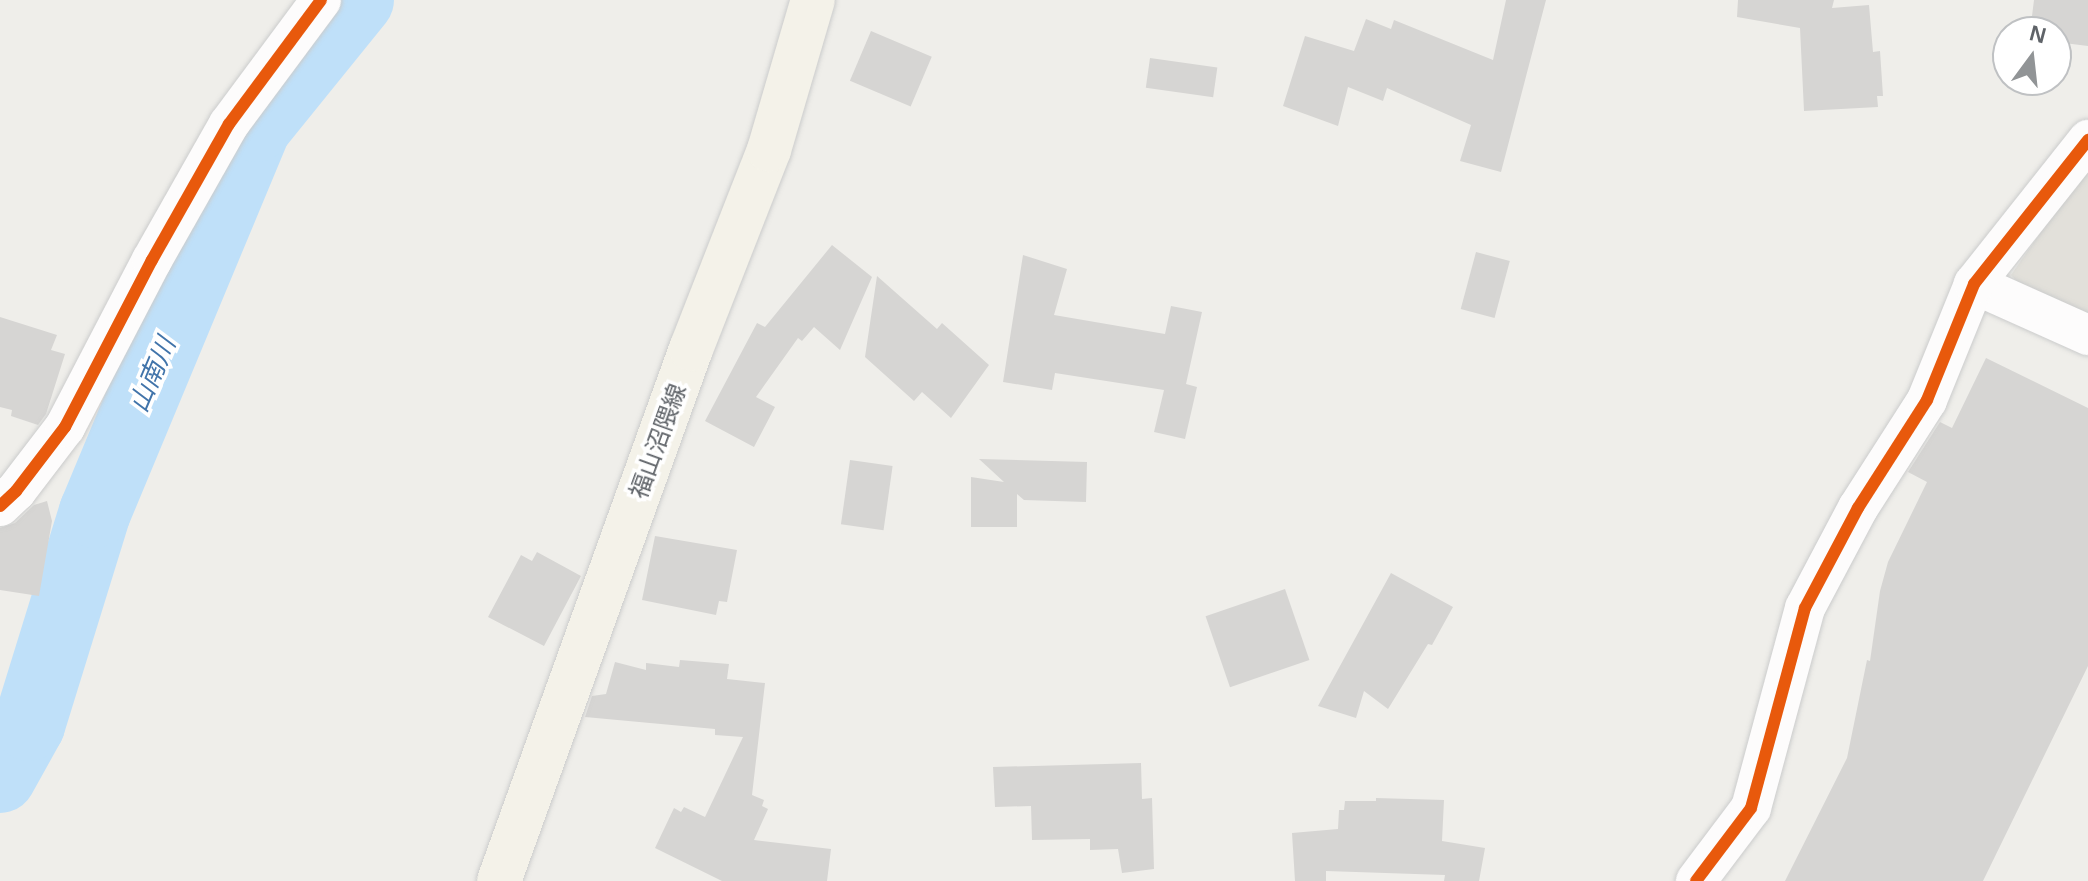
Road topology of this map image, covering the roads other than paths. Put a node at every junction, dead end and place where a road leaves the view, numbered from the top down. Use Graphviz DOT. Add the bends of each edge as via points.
graph roads {
  1 [pos="321,0"];
  2 [pos="813,0"];
  3 [pos="2088,140"];
  4 [pos="1974,284"];
  5 [pos="2088,335"];
  6 [pos="0,506"];
  7 [pos="499,881"];
  8 [pos="1696,881"];
  1 -- 6 [label="street" via="229,124 65,427"];
  2 -- 7 [label="main road, 福山沼隈線" via="769,150 691,349"];
  3 -- 4 [label="street"];
  4 -- 5 [label="street"];
  4 -- 8 [label="street" via="1927,400 1858,508 1805,608 1751,808"];
}
